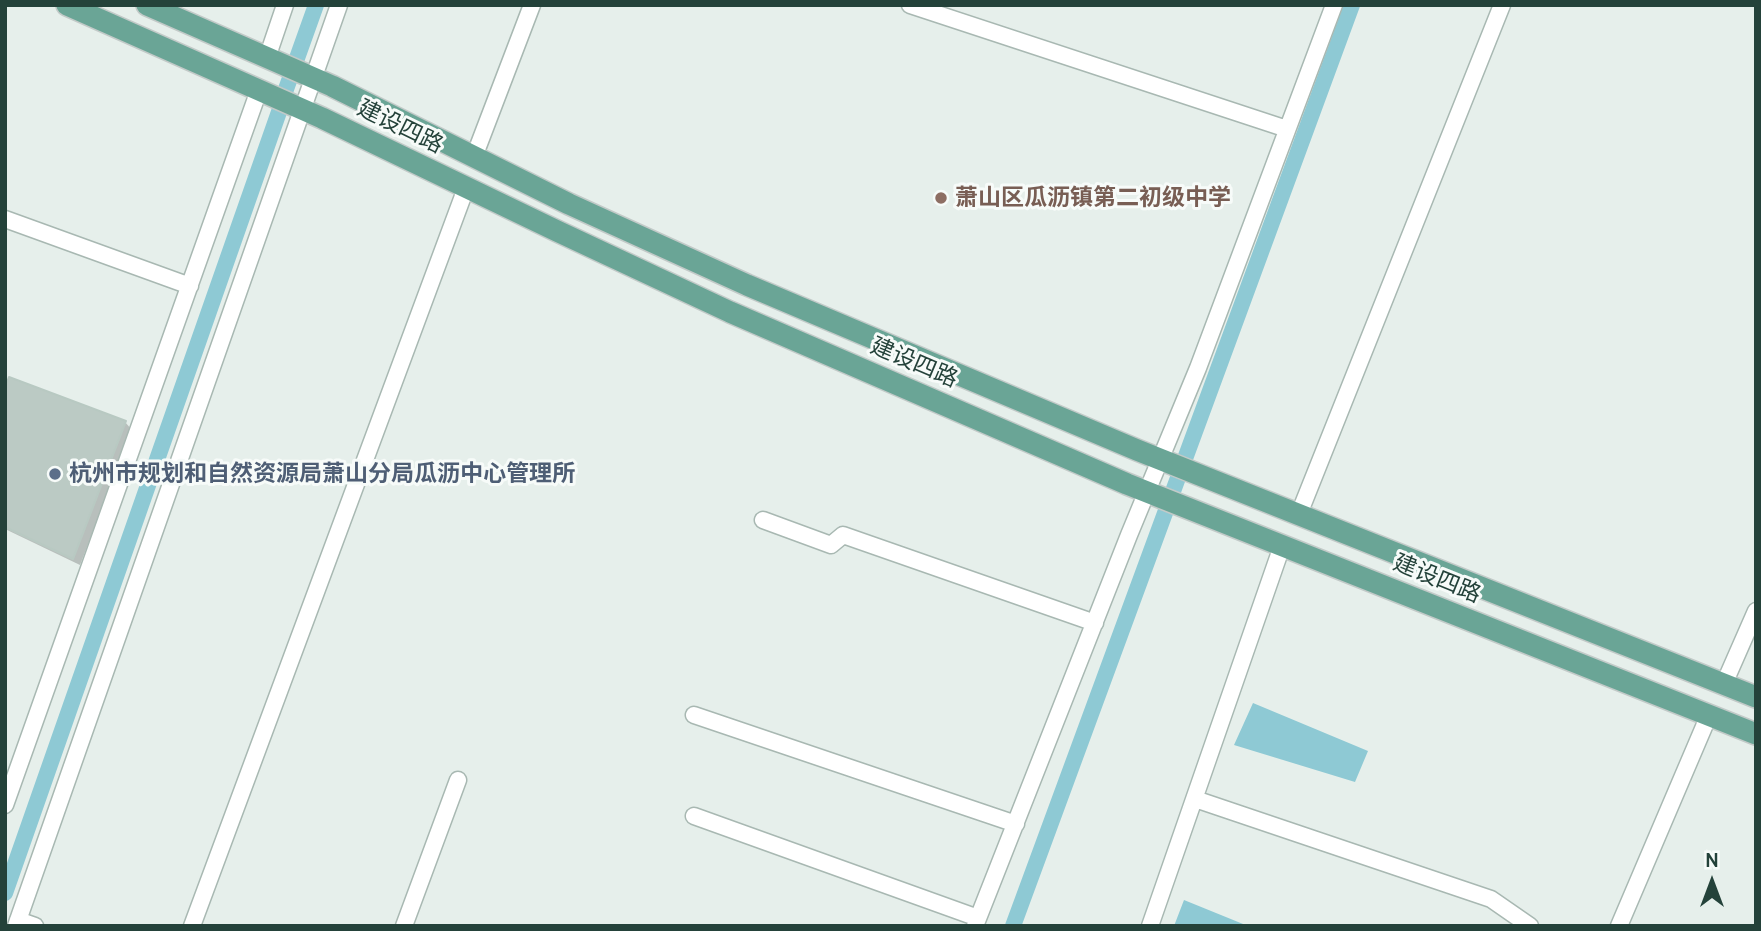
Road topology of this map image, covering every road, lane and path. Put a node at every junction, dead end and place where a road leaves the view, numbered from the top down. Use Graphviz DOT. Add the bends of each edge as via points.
graph roads {
  1 [pos="67,5"];
  2 [pos="148,5"];
  3 [pos="285,5"];
  4 [pos="339,5"];
  5 [pos="532,5"];
  6 [pos="910,5"];
  7 [pos="1334,5"];
  8 [pos="1502,5"];
  9 [pos="958,13"];
  10 [pos="267,58"];
  11 [pos="314,78"];
  12 [pos="259,90"];
  13 [pos="303,110"];
  14 [pos="1287,129"];
  15 [pos="474,157"];
  16 [pos="466,188"];
  17 [pos="5,219"];
  18 [pos="190,286"];
  19 [pos="1299,514"];
  20 [pos="763,520"];
  21 [pos="1282,546"];
  22 [pos="1756,611"];
  23 [pos="1095,623"];
  24 [pos="1724,684"];
  25 [pos="1756,697"];
  26 [pos="694,715"];
  27 [pos="1709,715"];
  28 [pos="1756,734"];
  29 [pos="458,779"];
  30 [pos="1195,799"];
  31 [pos="5,805"];
  32 [pos="694,816"];
  33 [pos="1016,824"];
  34 [pos="977,922"];
  35 [pos="17,923"];
  36 [pos="35,926"];
  37 [pos="192,926"];
  38 [pos="404,926"];
  39 [pos="1150,926"];
  40 [pos="1530,926"];
  41 [pos="1619,926"];
  1 -- 12 [label="main road, 建设四路"];
  2 -- 10 [label="main road, 建设四路"];
  3 -- 10 [label="street"];
  4 -- 11 [label="street"];
  5 -- 15 [label="street"];
  6 -- 9 [label="street"];
  7 -- 14 [label="street"];
  8 -- 19 [label="street"];
  9 -- 14 [label="street"];
  10 -- 11 [label="main road, 建设四路"];
  11 -- 13 [label="street"];
  11 -- 15 [label="main road, 建设四路"];
  12 -- 13 [label="main road, 建设四路"];
  12 -- 18 [label="street"];
  13 -- 16 [label="main road, 建设四路"];
  13 -- 35 [label="street"];
  14 -- 23 [label="street" via="1198,368"];
  15 -- 19 [label="main road, 建设四路" via="747,285"];
  16 -- 21 [label="main road, 建设四路" via="730,312"];
  16 -- 37 [label="street"];
  17 -- 18 [label="street"];
  18 -- 31 [label="street"];
  19 -- 24 [label="main road, 建设四路"];
  20 -- 23 [label="street" via="831,545 844,535"];
  21 -- 27 [label="main road, 建设四路"];
  21 -- 30 [label="street"];
  22 -- 24 [label="street"];
  23 -- 33 [label="street"];
  24 -- 25 [label="main road, 建设四路"];
  26 -- 33 [label="street"];
  27 -- 28 [label="main road, 建设四路"];
  27 -- 41 [label="street"];
  29 -- 38 [label="street"];
  30 -- 39 [label="street"];
  30 -- 40 [label="street" via="1491,899"];
  32 -- 34 [label="street"];
  33 -- 34 [label="street"];
  35 -- 36 [label="street"];
}
